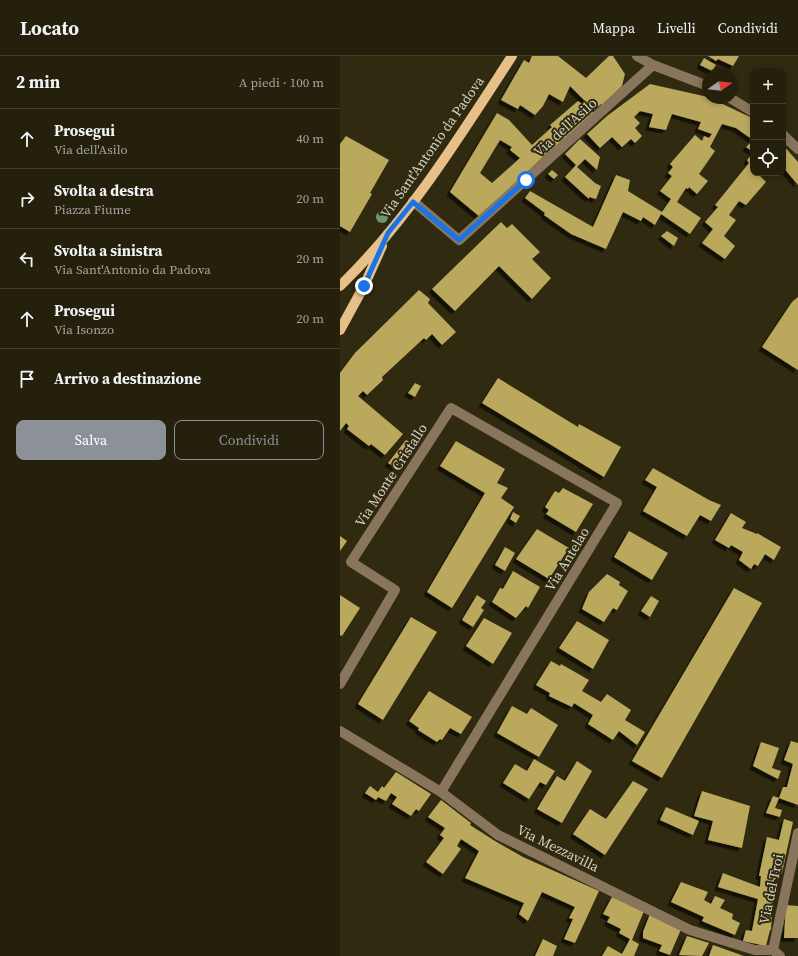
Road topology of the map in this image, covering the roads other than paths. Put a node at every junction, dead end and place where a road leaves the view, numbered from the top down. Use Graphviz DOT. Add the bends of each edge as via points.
graph roads {
  1 [pos="512,56"];
  2 [pos="637,56"];
  3 [pos="653,65"];
  4 [pos="702,84"];
  5 [pos="738,103"];
  6 [pos="750,110"];
  7 [pos="786,138"];
  8 [pos="798,149"];
  9 [pos="413,202"];
  10 [pos="388,233"];
  11 [pos="340,286"];
  12 [pos="340,330"];
  13 [pos="451,408"];
  14 [pos="340,684"];
  15 [pos="340,731"];
  16 [pos="441,792"];
  17 [pos="798,833"];
  18 [pos="776,953"];
  1 -- 9 [label="main road, Via Sant'Antonio da Padova"];
  2 -- 3 [label="street"];
  3 -- 4 [label="street"];
  3 -- 9 [label="street, Via dell'Asilo" via="459,240"];
  5 -- 6 [label="street"];
  7 -- 8 [label="street"];
  9 -- 10 [label="main road, Via Sant'Antonio da Padova"];
  10 -- 11 [label="main road"];
  10 -- 12 [label="main road"];
  13 -- 14 [label="street, Via Monte Cristallo" via="351,562 395,590"];
  13 -- 16 [label="street, Via Antelao" via="617,503"];
  15 -- 16 [label="street, Via Mezzavilla"];
  16 -- 18 [label="street, Via Mezzavilla" via="498,835 690,930 755,950"];
  17 -- 18 [label="street, Via del Troi"];
}
